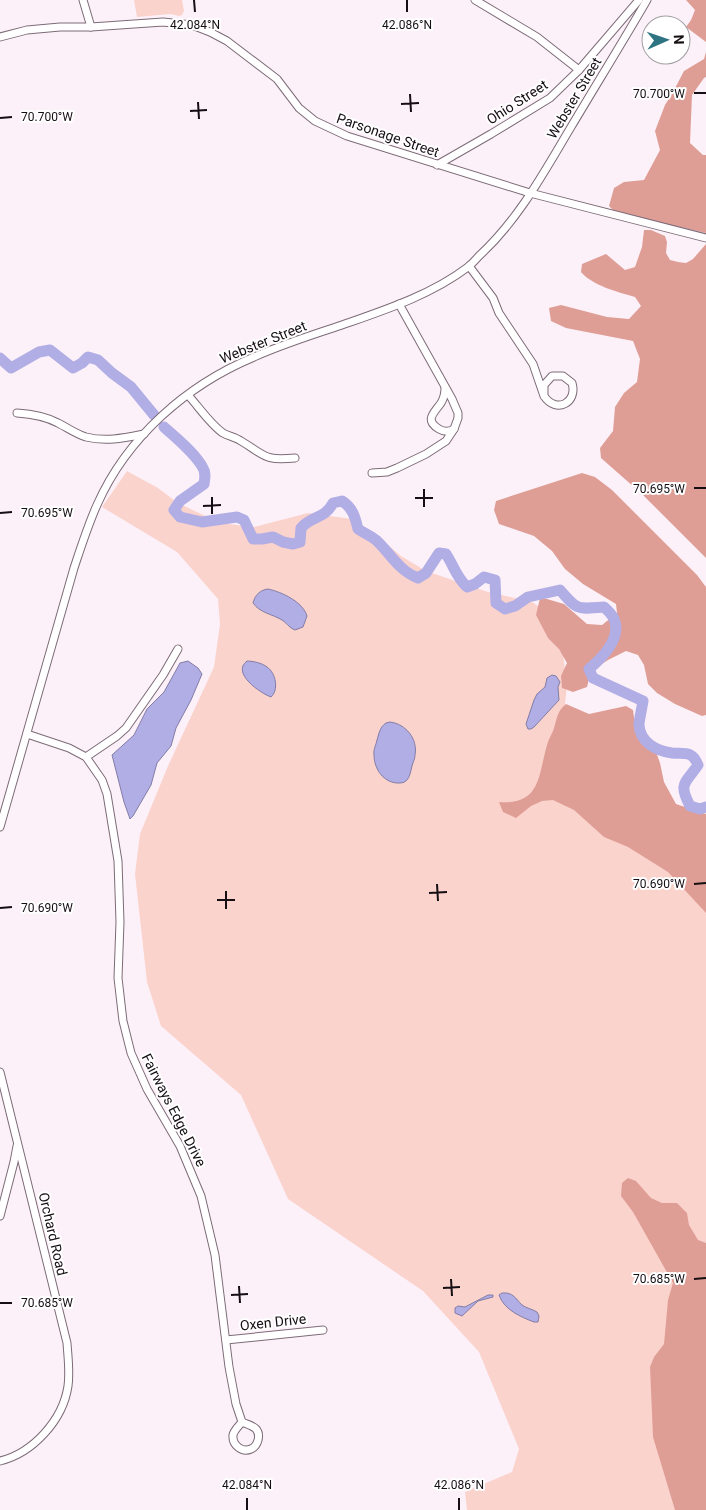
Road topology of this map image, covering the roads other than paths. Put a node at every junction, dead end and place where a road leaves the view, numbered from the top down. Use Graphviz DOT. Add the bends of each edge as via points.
graph roads {
  1 [pos="83,0"];
  2 [pos="475,0"];
  3 [pos="638,0"];
  4 [pos="647,0"];
  5 [pos="91,27"];
  6 [pos="0,36"];
  7 [pos="579,70"];
  8 [pos="437,165"];
  9 [pos="530,193"];
  10 [pos="706,238"];
  11 [pos="470,266"];
  12 [pos="399,304"];
  13 [pos="445,387"];
  14 [pos="188,394"];
  15 [pos="544,396"];
  16 [pos="17,413"];
  17 [pos="454,429"];
  18 [pos="144,434"];
  19 [pos="295,458"];
  20 [pos="372,473"];
  21 [pos="178,649"];
  22 [pos="27,734"];
  23 [pos="86,757"];
  24 [pos="0,827"];
  25 [pos="0,1072"];
  26 [pos="17,1144"];
  27 [pos="0,1216"];
  28 [pos="323,1330"];
  29 [pos="226,1340"];
  30 [pos="242,1422"];
  31 [pos="0,1461"];
  1 -- 5 [label="street"];
  2 -- 7 [label="street" via="537,37"];
  3 -- 7 [label="street, Ohio Street"];
  4 -- 9 [label="street, Webster Street"];
  5 -- 6 [label="street, Parsonage Street" via="27,30"];
  5 -- 8 [label="street, Parsonage Street" via="174,23 210,32 277,79 300,108 315,120 347,136"];
  7 -- 8 [label="street, Ohio Street" via="540,105"];
  8 -- 9 [label="street, Parsonage Street"];
  9 -- 10 [label="street, Parsonage Street"];
  9 -- 11 [label="street, Webster Street" via="504,230"];
  11 -- 12 [label="street, Webster Street" via="430,291"];
  11 -- 15 [label="street" via="533,364"];
  12 -- 13 [label="street"];
  12 -- 14 [label="street, Webster Street" via="252,357"];
  13 -- 17 [label="street" via="458,413"];
  13 -- 17 [label="street" via="432,421 442,431"];
  14 -- 18 [label="street, Webster Street"];
  14 -- 19 [label="street" via="224,433 261,455 273,459"];
  15 -- 15 [label="street" via="553,404 565,404 573,395 572,383 563,376 552,376 544,385"];
  16 -- 18 [label="street" via="40,415 86,437 114,440"];
  17 -- 20 [label="street" via="446,441 426,454 387,472"];
  18 -- 22 [label="street, Webster Street" via="104,490 87,530"];
  21 -- 23 [label="street" via="126,728"];
  22 -- 23 [label="street, Fairways Edge Drive"];
  22 -- 24 [label="street, Webster Street"];
  23 -- 29 [label="street, Fairways Edge Drive" via="102,780 107,794 118,861 119,994 127,1037 147,1089 180,1146 201,1196 215,1255"];
  25 -- 26 [label="street, Orchard Road"];
  26 -- 27 [label="street"];
  26 -- 31 [label="street, Orchard Road" via="67,1343 69,1375 63,1405 49,1428 25,1450"];
  28 -- 29 [label="street, Oxen Drive"];
  29 -- 30 [label="street, Fairways Edge Drive"];
}
